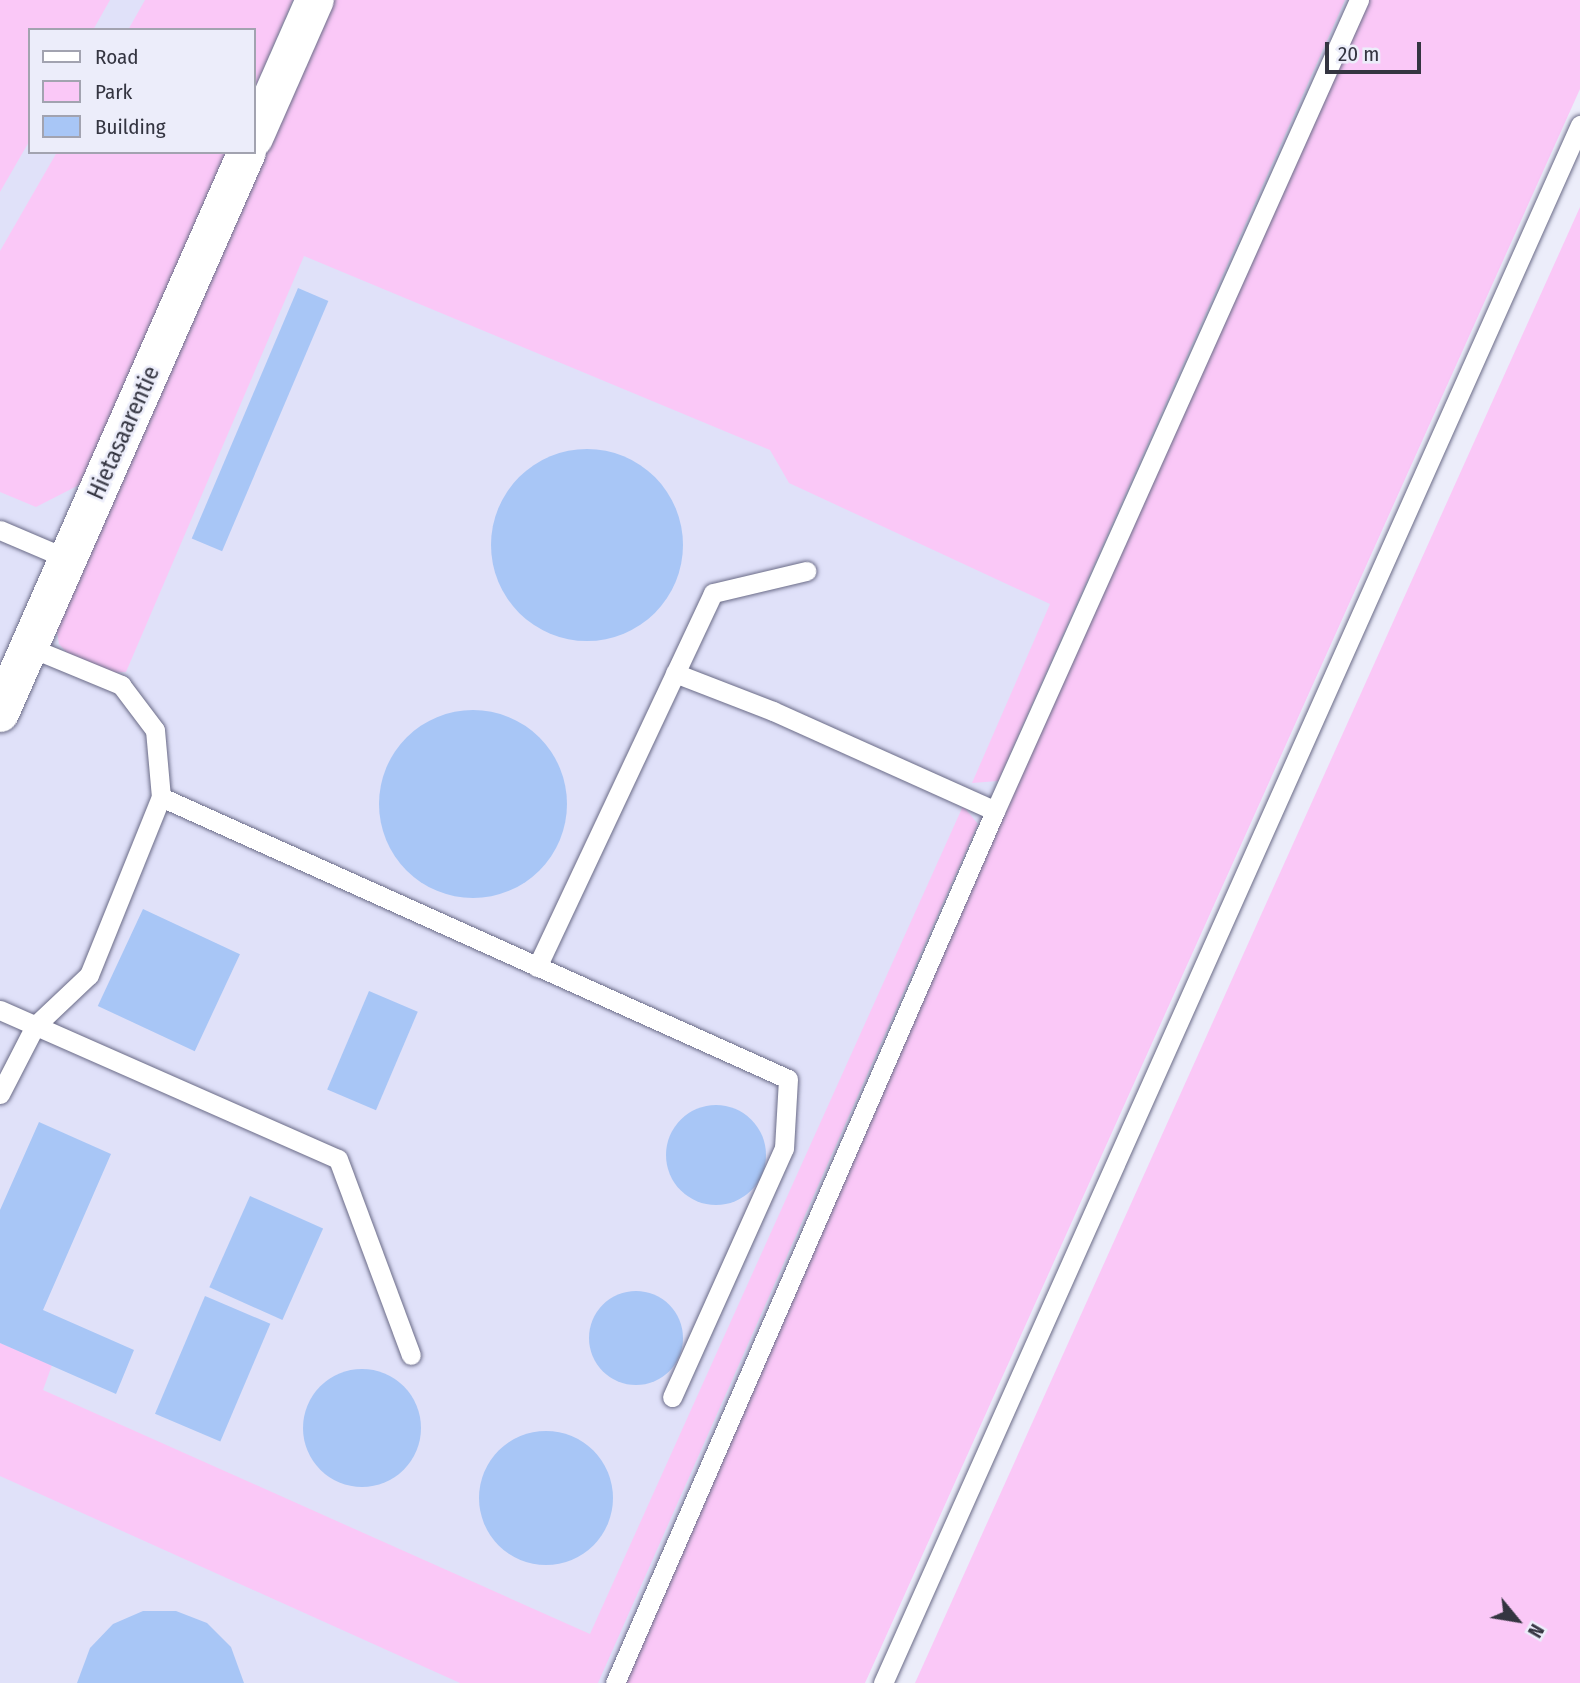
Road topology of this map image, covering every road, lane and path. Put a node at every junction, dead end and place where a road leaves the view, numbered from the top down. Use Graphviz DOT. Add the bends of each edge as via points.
graph roads {
  1 [pos="314,0"];
  2 [pos="1359,0"];
  3 [pos="1580,125"];
  4 [pos="256,133"];
  5 [pos="246,154"];
  6 [pos="0,530"];
  7 [pos="68,559"];
  8 [pos="806,571"];
  9 [pos="29,647"];
  10 [pos="676,673"];
  11 [pos="0,713"];
  12 [pos="161,797"];
  13 [pos="995,811"];
  14 [pos="537,967"];
  15 [pos="0,1010"];
  16 [pos="35,1026"];
  17 [pos="0,1094"];
  18 [pos="411,1355"];
  19 [pos="672,1397"];
  20 [pos="615,1683"];
  21 [pos="883,1683"];
  1 -- 4 [label="street"];
  2 -- 13 [label="lane"];
  3 -- 21 [label="lane"];
  5 -- 7 [label="street, Hietasaarentie"];
  6 -- 7 [label="lane"];
  7 -- 9 [label="street, Hietasaarentie"];
  8 -- 10 [label="lane" via="713,593"];
  9 -- 11 [label="street, Hietasaarentie"];
  9 -- 12 [label="lane" via="121,685 155,730"];
  10 -- 13 [label="lane" via="785,716"];
  10 -- 14 [label="lane"];
  12 -- 14 [label="lane"];
  12 -- 16 [label="lane" via="89,975"];
  13 -- 20 [label="lane"];
  14 -- 19 [label="lane" via="788,1079 784,1148"];
  15 -- 16 [label="lane"];
  16 -- 17 [label="lane"];
  16 -- 18 [label="lane" via="338,1158"];
}
